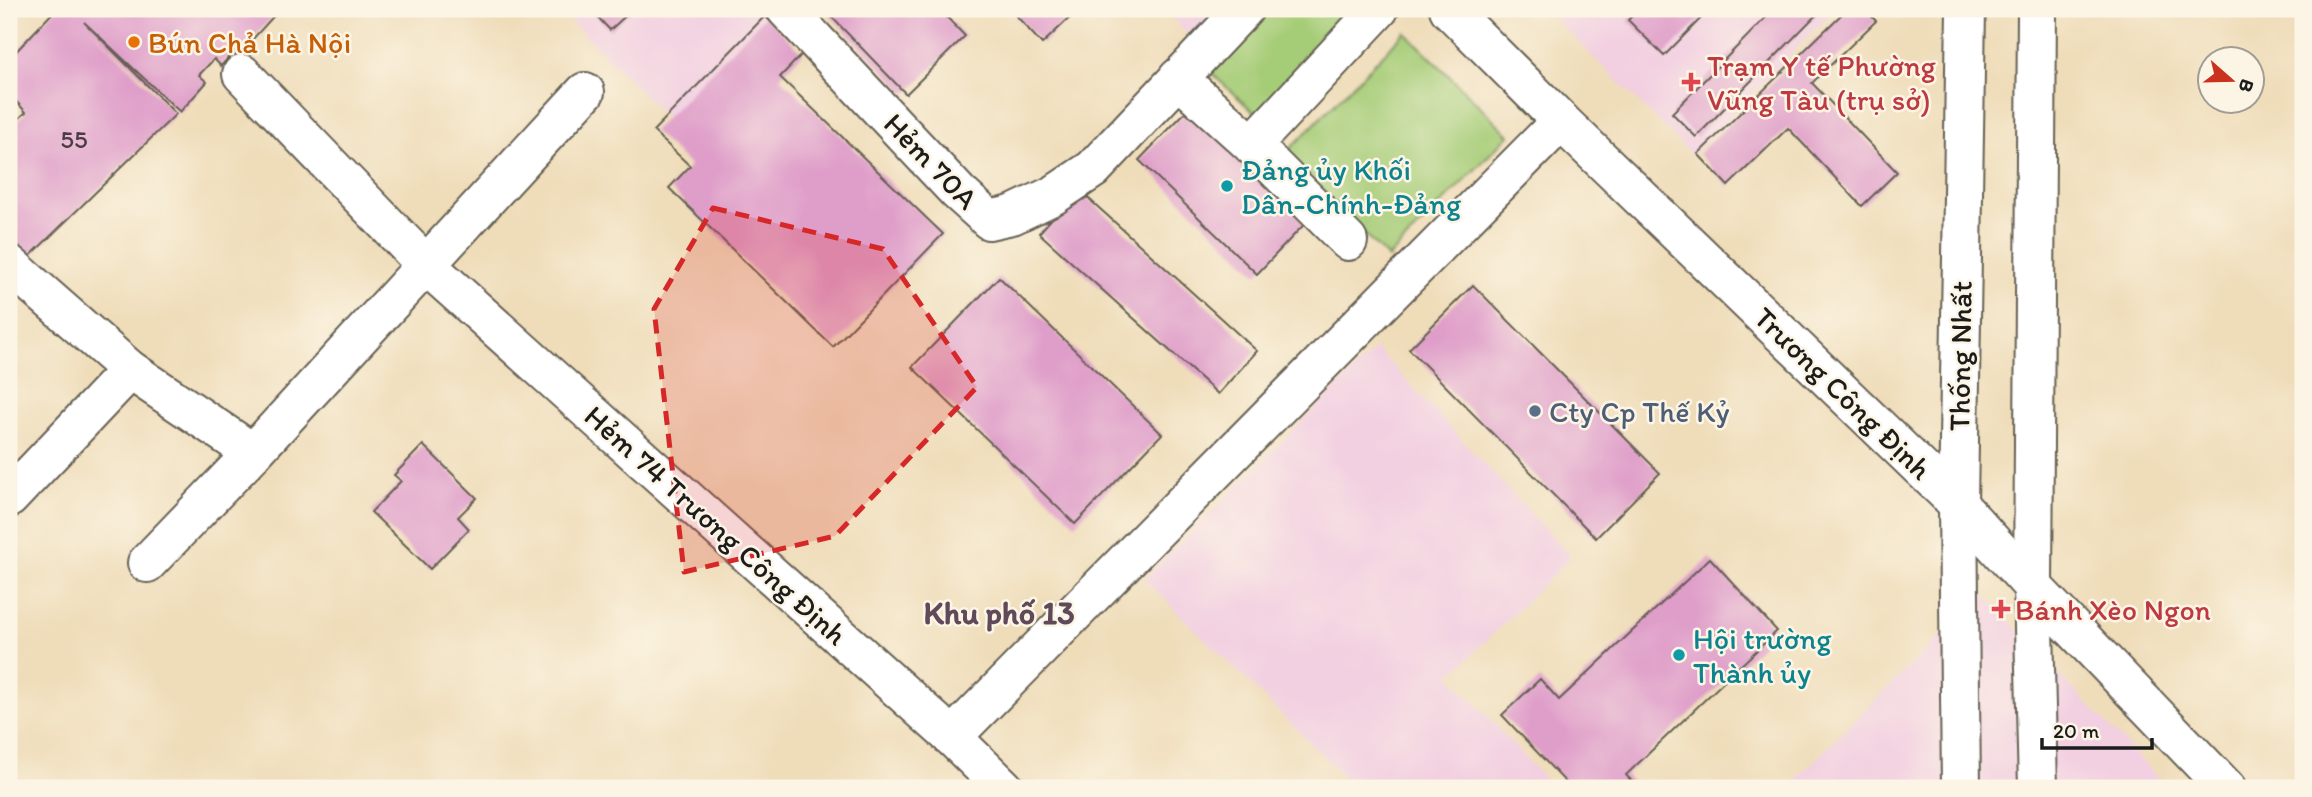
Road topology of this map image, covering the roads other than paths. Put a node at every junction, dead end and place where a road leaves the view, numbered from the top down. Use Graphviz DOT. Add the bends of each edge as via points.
graph roads {
  1 [pos="786,9"];
  2 [pos="1244,9"];
  3 [pos="1380,9"];
  4 [pos="1449,9"];
  5 [pos="1966,9"];
  6 [pos="2037,9"];
  7 [pos="242,74"];
  8 [pos="1178,78"];
  9 [pos="585,92"];
  10 [pos="1562,121"];
  11 [pos="1252,145"];
  12 [pos="1348,241"];
  13 [pos="9,264"];
  14 [pos="426,265"];
  15 [pos="130,370"];
  16 [pos="253,453"];
  17 [pos="9,499"];
  18 [pos="1958,504"];
  19 [pos="147,563"];
  20 [pos="2033,587"];
  21 [pos="952,737"];
  22 [pos="1004,788"];
  23 [pos="1961,788"];
  24 [pos="2038,788"];
  25 [pos="2226,788"];
  1 -- 8 [label="main road, Hẻm 70A" via="989,220 1012,215 1054,195 1093,169"];
  2 -- 8 [label="main road, Hẻm 70A"];
  3 -- 11 [label="main road"];
  4 -- 10 [label="main road, Trương Công Định"];
  5 -- 18 [label="main road, Thống Nhất"];
  6 -- 20 [label="main road"];
  7 -- 14 [label="main road, Hẻm 74 Trương Công Định"];
  8 -- 11 [label="main road"];
  9 -- 14 [label="main road"];
  10 -- 18 [label="main road, Trương Công Định"];
  10 -- 21 [label="main road"];
  11 -- 12 [label="main road"];
  13 -- 15 [label="main road"];
  14 -- 16 [label="main road"];
  14 -- 21 [label="main road, Hẻm 74 Trương Công Định"];
  15 -- 16 [label="main road"];
  15 -- 17 [label="main road"];
  16 -- 19 [label="main road"];
  18 -- 20 [label="main road, Trương Công Định"];
  18 -- 23 [label="main road, Thống Nhất"];
  20 -- 24 [label="main road"];
  20 -- 25 [label="main road, Trương Công Định"];
  21 -- 22 [label="main road, Hẻm 74 Trương Công Định"];
}
